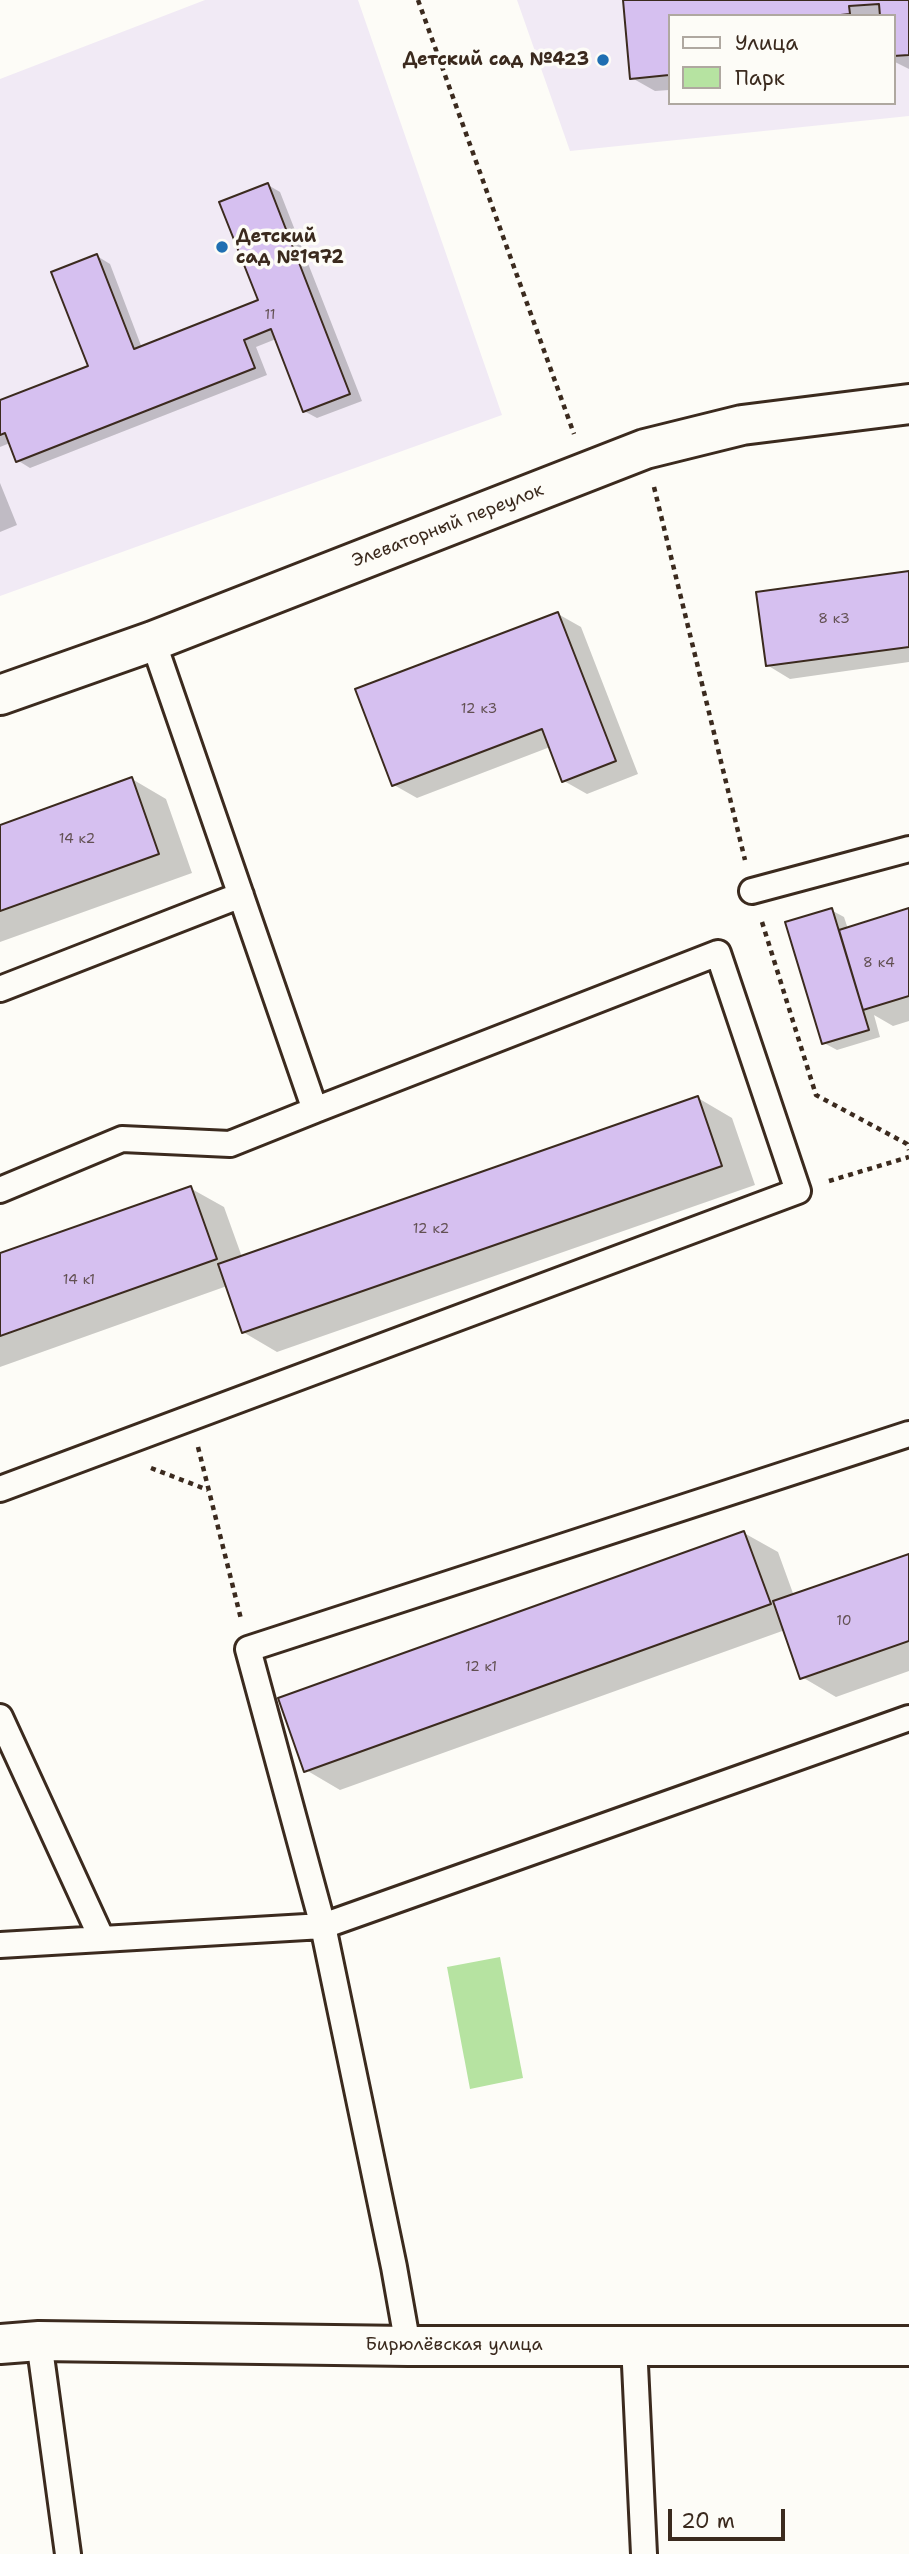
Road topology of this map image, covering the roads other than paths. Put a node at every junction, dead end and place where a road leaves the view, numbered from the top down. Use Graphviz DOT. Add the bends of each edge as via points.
graph roads {
  1 [pos="909,404"];
  2 [pos="153,641"];
  3 [pos="0,695"];
  4 [pos="909,849"];
  5 [pos="752,891"];
  6 [pos="241,895"];
  7 [pos="0,989"];
  8 [pos="315,1110"];
  9 [pos="0,1190"];
  10 [pos="909,1434"];
  11 [pos="0,1489"];
  12 [pos="0,1717"];
  13 [pos="909,1718"];
  14 [pos="323,1926"];
  15 [pos="102,1939"];
  16 [pos="0,1945"];
  17 [pos="39,2341"];
  18 [pos="0,2344"];
  19 [pos="634,2344"];
  20 [pos="408,2346"];
  21 [pos="909,2346"];
  22 [pos="68,2554"];
  23 [pos="644,2554"];
  1 -- 2 [label="street, Элеваторный переулок" via="742,425 645,449"];
  2 -- 3 [label="street, Элеваторный переулок"];
  2 -- 6 [label="lane"];
  4 -- 5 [label="lane"];
  6 -- 7 [label="lane"];
  6 -- 8 [label="lane"];
  8 -- 9 [label="lane" via="230,1144 122,1139"];
  8 -- 11 [label="lane" via="718,953 798,1191"];
  10 -- 14 [label="lane" via="248,1649"];
  12 -- 15 [label="lane"];
  13 -- 14 [label="lane"];
  14 -- 15 [label="lane"];
  14 -- 20 [label="lane"];
  15 -- 16 [label="lane"];
  17 -- 18 [label="street, Бирюлёвская улица"];
  17 -- 20 [label="street, Бирюлёвская улица"];
  17 -- 22 [label="lane"];
  19 -- 20 [label="street, Бирюлёвская улица"];
  19 -- 21 [label="street, Бирюлёвская улица"];
  19 -- 23 [label="lane"];
}
